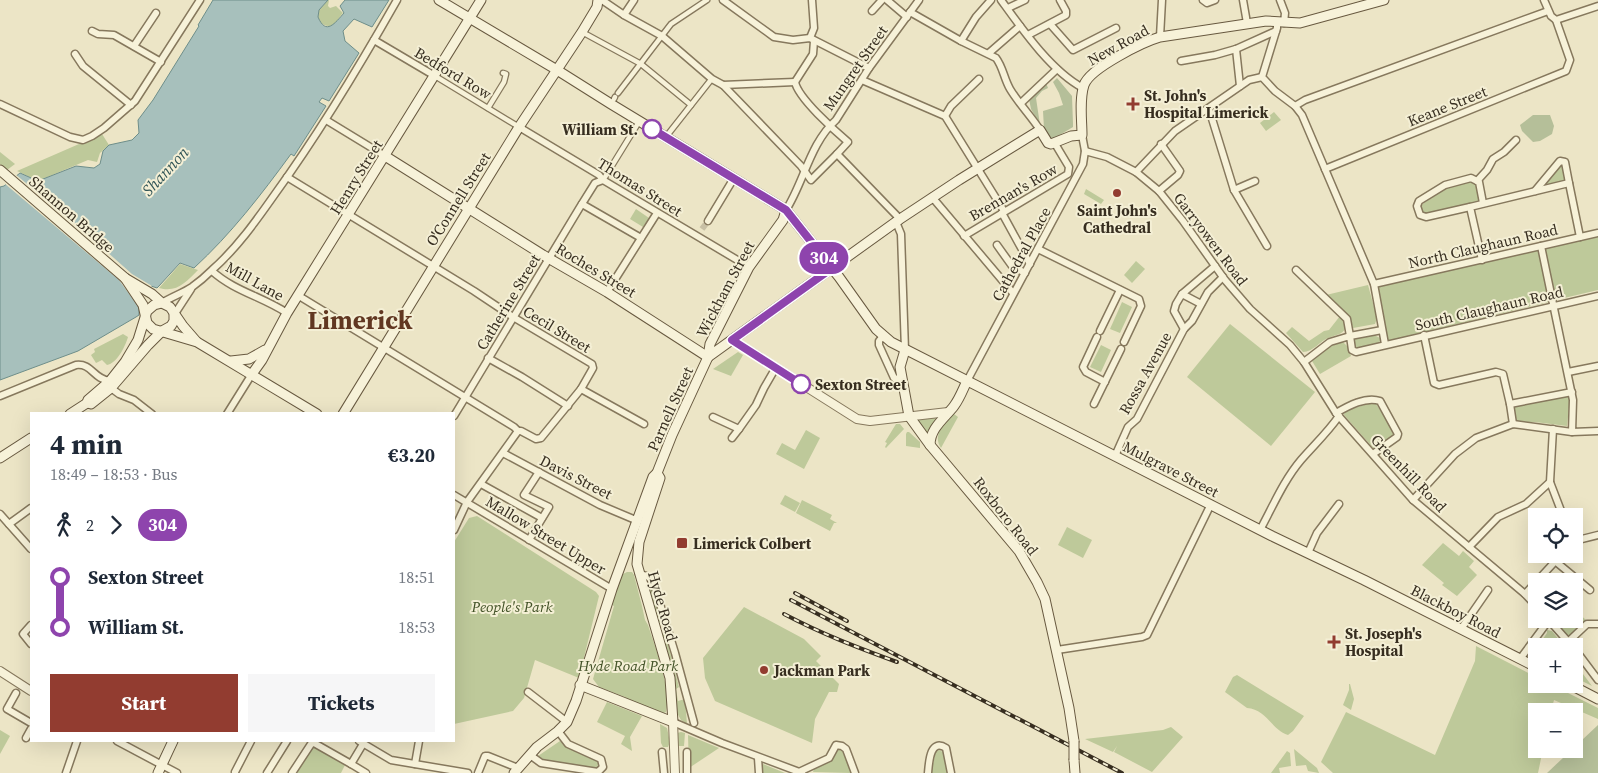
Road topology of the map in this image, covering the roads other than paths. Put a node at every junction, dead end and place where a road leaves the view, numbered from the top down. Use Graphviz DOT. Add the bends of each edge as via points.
graph roads {
  1 [pos="200,0"];
  2 [pos="397,0"];
  3 [pos="439,0"];
  4 [pos="481,0"];
  5 [pos="598,0"];
  6 [pos="602,0"];
  7 [pos="634,0"];
  8 [pos="707,0"];
  9 [pos="812,0"];
  10 [pos="882,0"];
  11 [pos="887,0"];
  12 [pos="919,0"];
  13 [pos="991,0"];
  14 [pos="1002,0"];
  15 [pos="1025,0"];
  16 [pos="1060,0"];
  17 [pos="1162,0"];
  18 [pos="1203,0"];
  19 [pos="1214,0"];
  20 [pos="1243,0"];
  21 [pos="1280,0"];
  22 [pos="1384,0"];
  23 [pos="1544,0"];
  24 [pos="726,1"];
  25 [pos="1598,6"];
  26 [pos="1008,8"];
  27 [pos="872,11"];
  28 [pos="1548,11"];
  29 [pos="156,13"];
  30 [pos="624,14"];
  31 [pos="908,14"];
  32 [pos="469,18"];
  33 [pos="1556,20"];
  34 [pos="1247,23"];
  35 [pos="1050,24"];
  36 [pos="1279,25"];
  37 [pos="1020,26"];
  38 [pos="1116,28"];
  39 [pos="92,31"];
  40 [pos="582,32"];
  41 [pos="1028,35"];
  42 [pos="662,36"];
  43 [pos="1160,37"];
  44 [pos="374,40"];
  45 [pos="812,40"];
  46 [pos="961,41"];
  47 [pos="134,46"];
  48 [pos="1236,49"];
  49 [pos="988,53"];
  50 [pos="75,54"];
  51 [pos="1181,61"];
  52 [pos="161,62"];
  53 [pos="641,64"];
  54 [pos="869,68"];
  55 [pos="1057,69"];
  56 [pos="557,70"];
  57 [pos="503,73"];
  58 [pos="435,76"];
  59 [pos="1262,77"];
  60 [pos="862,80"];
  61 [pos="979,80"];
  62 [pos="710,81"];
  63 [pos="795,82"];
  64 [pos="722,85"];
  65 [pos="1240,86"];
  66 [pos="1083,88"];
  67 [pos="616,96"];
  68 [pos="1021,103"];
  69 [pos="0,104"];
  70 [pos="131,105"];
  71 [pos="690,105"];
  72 [pos="1295,106"];
  73 [pos="488,108"];
  74 [pos="1209,109"];
  75 [pos="945,116"];
  76 [pos="326,120"];
  77 [pos="637,125"];
  78 [pos="829,126"];
  79 [pos="519,127"];
  80 [pos="1040,130"];
  81 [pos="669,133"];
  82 [pos="1082,135"];
  83 [pos="1516,140"];
  84 [pos="1054,142"];
  85 [pos="1161,144"];
  86 [pos="1085,151"];
  87 [pos="837,154"];
  88 [pos="386,156"];
  89 [pos="978,168"];
  90 [pos="1325,169"];
  91 [pos="0,170"];
  92 [pos="1136,172"];
  93 [pos="805,173"];
  94 [pos="287,177"];
  95 [pos="604,178"];
  96 [pos="734,178"];
  97 [pos="1255,181"];
  98 [pos="1477,181"];
  99 [pos="1569,183"];
  100 [pos="1234,190"];
  101 [pos="1159,191"];
  102 [pos="1536,191"];
  103 [pos="932,197"];
  104 [pos="1483,203"];
  105 [pos="582,204"];
  106 [pos="469,207"];
  107 [pos="1470,207"];
  108 [pos="786,210"];
  109 [pos="1003,212"];
  110 [pos="657,213"];
  111 [pos="349,216"];
  112 [pos="898,220"];
  113 [pos="708,222"];
  114 [pos="702,229"];
  115 [pos="1598,233"];
  116 [pos="964,236"];
  117 [pos="697,237"];
  118 [pos="1580,237"];
  119 [pos="641,238"];
  120 [pos="998,245"];
  121 [pos="1267,246"];
  122 [pos="1541,246"];
  123 [pos="1038,249"];
  124 [pos="549,258"];
  125 [pos="1482,260"];
  126 [pos="1030,264"];
  127 [pos="433,266"];
  128 [pos="1215,266"];
  129 [pos="749,267"];
  130 [pos="832,268"];
  131 [pos="212,270"];
  132 [pos="1296,270"];
  133 [pos="1025,273"];
  134 [pos="1223,277"];
  135 [pos="125,278"];
  136 [pos="1374,284"];
  137 [pos="191,288"];
  138 [pos="1120,290"];
  139 [pos="607,292"];
  140 [pos="1013,293"];
  141 [pos="1182,294"];
  142 [pos="299,296"];
  143 [pos="1598,296"];
  144 [pos="162,303"];
  145 [pos="1201,304"];
  146 [pos="1553,307"];
  147 [pos="287,313"];
  148 [pos="146,315"];
  149 [pos="174,315"];
  150 [pos="514,318"];
  151 [pos="1184,329"];
  152 [pos="1382,330"];
  153 [pos="162,331"];
  154 [pos="716,331"];
  155 [pos="1424,335"];
  156 [pos="883,336"];
  157 [pos="1350,336"];
  158 [pos="732,340"];
  159 [pos="197,342"];
  160 [pos="1124,342"];
  161 [pos="1385,344"];
  162 [pos="383,348"];
  163 [pos="267,349"];
  164 [pos="1121,349"];
  165 [pos="905,350"];
  166 [pos="708,357"];
  167 [pos="488,358"];
  168 [pos="231,361"];
  169 [pos="1304,362"];
  170 [pos="1598,366"];
  171 [pos="775,368"];
  172 [pos="1568,372"];
  173 [pos="252,374"];
  174 [pos="902,380"];
  175 [pos="966,381"];
  176 [pos="1105,382"];
  177 [pos="111,385"];
  178 [pos="581,388"];
  179 [pos="1572,392"];
  180 [pos="0,396"];
  181 [pos="466,398"];
  182 [pos="1094,404"];
  183 [pos="1510,404"];
  184 [pos="568,406"];
  185 [pos="73,412"];
  186 [pos="149,412"];
  187 [pos="228,412"];
  188 [pos="314,412"];
  189 [pos="344,412"];
  190 [pos="948,412"];
  191 [pos="455,414"];
  192 [pos="1338,415"];
  193 [pos="909,416"];
  194 [pos="713,417"];
  195 [pos="644,424"];
  196 [pos="1513,424"];
  197 [pos="739,429"];
  198 [pos="1553,429"];
  199 [pos="518,431"];
  200 [pos="1598,431"];
  201 [pos="1572,432"];
  202 [pos="732,438"];
  203 [pos="30,439"];
  204 [pos="930,445"];
  205 [pos="503,453"];
  206 [pos="1373,454"];
  207 [pos="1115,456"];
  208 [pos="0,458"];
  209 [pos="539,472"];
  210 [pos="657,473"];
  211 [pos="1550,482"];
  212 [pos="481,484"];
  213 [pos="455,496"];
  214 [pos="1413,500"];
  215 [pos="467,502"];
  216 [pos="1211,504"];
  217 [pos="1339,504"];
  218 [pos="1560,508"];
  219 [pos="30,509"];
  220 [pos="461,513"];
  221 [pos="0,514"];
  222 [pos="455,517"];
  223 [pos="542,518"];
  224 [pos="638,520"];
  225 [pos="9,524"];
  226 [pos="455,528"];
  227 [pos="1260,530"];
  228 [pos="1598,535"];
  229 [pos="1583,539"];
  230 [pos="529,540"];
  231 [pos="1469,547"];
  232 [pos="30,548"];
  233 [pos="1308,553"];
  234 [pos="1554,563"];
  235 [pos="1556,563"];
  236 [pos="637,564"];
  237 [pos="621,566"];
  238 [pos="1544,573"];
  239 [pos="639,574"];
  240 [pos="1364,580"];
  241 [pos="612,589"];
  242 [pos="1488,590"];
  243 [pos="1528,590"];
  244 [pos="1590,590"];
  245 [pos="1525,594"];
  246 [pos="1528,597"];
  247 [pos="1598,624"];
  248 [pos="666,626"];
  249 [pos="30,627"];
  250 [pos="1542,628"];
  251 [pos="1557,628"];
  252 [pos="655,629"];
  253 [pos="1461,629"];
  254 [pos="1566,638"];
  255 [pos="1577,638"];
  256 [pos="30,643"];
  257 [pos="1057,650"];
  258 [pos="1520,659"];
  259 [pos="1583,660"];
  260 [pos="1528,663"];
  261 [pos="0,671"];
  262 [pos="1598,680"];
  263 [pos="580,685"];
  264 [pos="30,690"];
  265 [pos="1583,691"];
  266 [pos="528,692"];
  267 [pos="16,693"];
  268 [pos="1598,699"];
  269 [pos="30,722"];
  270 [pos="567,722"];
  271 [pos="673,722"];
  272 [pos="694,723"];
  273 [pos="30,731"];
  274 [pos="558,732"];
  275 [pos="26,738"];
  276 [pos="77,742"];
  277 [pos="122,742"];
  278 [pos="172,742"];
  279 [pos="251,742"];
  280 [pos="286,742"];
  281 [pos="311,742"];
  282 [pos="361,742"];
  283 [pos="419,742"];
  284 [pos="662,752"];
  285 [pos="687,752"];
  286 [pos="530,755"];
  287 [pos="758,758"];
  288 [pos="351,764"];
  289 [pos="415,764"];
  290 [pos="160,769"];
  291 [pos="516,771"];
  292 [pos="235,772"];
  293 [pos="801,772"];
  294 [pos="66,773"];
  295 [pos="177,773"];
  296 [pos="267,773"];
  297 [pos="292,773"];
  298 [pos="366,773"];
  299 [pos="468,773"];
  300 [pos="478,773"];
  301 [pos="664,773"];
  302 [pos="675,773"];
  303 [pos="687,773"];
  304 [pos="759,773"];
  305 [pos="855,773"];
  306 [pos="928,773"];
  307 [pos="951,773"];
  308 [pos="1075,773"];
  1 -- 52 [label="street"];
  2 -- 44 [label="street"];
  3 -- 32 [label="main road, Mulgrave Street"];
  4 -- 32 [label="main road, Henry Street"];
  5 -- 40 [label="main road, O'Connell Street"];
  6 -- 30 [label="street"];
  7 -- 30 [label="street"];
  8 -- 42 [label="street" via="670,24"];
  9 -- 45 [label="street"];
  10 -- 27 [label="street"];
  11 -- 31 [label="street"];
  12 -- 31 [label="street, Mungret Street"];
  13 -- 46 [label="street"];
  14 -- 26 [label="street"];
  15 -- 26 [label="street"];
  16 -- 35 [label="street" via="1066,15"];
  17 -- 43 [label="street"];
  18 -- 19 [label="street" via="1208,3"];
  20 -- 34 [label="street"];
  21 -- 36 [label="street" via="1285,13"];
  22 -- 36 [label="main road, New Road" via="1300,23"];
  23 -- 28 [label="street"];
  24 -- 45 [label="street" via="774,37"];
  25 -- 33 [label="street"];
  26 -- 37 [label="street"];
  28 -- 33 [label="street"];
  28 -- 72 [label="street"];
  29 -- 47 [label="street"];
  30 -- 42 [label="street"];
  31 -- 46 [label="street"];
  31 -- 54 [label="street, Mungret Street"];
  32 -- 56 [label="main road, Mulgrave Street"];
  32 -- 58 [label="main road, Henry Street"];
  33 -- 90 [label="street, Keane Street" via="1570,60 1566,71"];
  34 -- 36 [label="main road, New Road" via="1266,21"];
  34 -- 43 [label="main road, New Road"];
  35 -- 38 [label="street" via="1073,50"];
  35 -- 41 [label="street"];
  36 -- 48 [label="street"];
  36 -- 59 [label="street"];
  37 -- 41 [label="street"];
  37 -- 49 [label="street"];
  39 -- 47 [label="street" via="112,34"];
  40 -- 53 [label="street"];
  40 -- 56 [label="main road, O'Connell Street"];
  41 -- 55 [label="street"];
  42 -- 53 [label="street"];
  42 -- 64 [label="street"];
  43 -- 66 [label="main road, New Road" via="1098,68"];
  44 -- 58 [label="street, Bedford Row"];
  44 -- 76 [label="street"];
  45 -- 54 [label="street"];
  45 -- 63 [label="street" via="813,54"];
  46 -- 49 [label="street"];
  47 -- 52 [label="street"];
  48 -- 51 [label="street"];
  48 -- 65 [label="street"];
  49 -- 68 [label="street" via="996,58 1012,93"];
  50 -- 70 [label="street" via="83,66"];
  52 -- 70 [label="street"];
  53 -- 67 [label="street"];
  53 -- 71 [label="street"];
  54 -- 60 [label="street, Mungret Street"];
  55 -- 66 [label="street"];
  55 -- 68 [label="street"];
  56 -- 79 [label="main road, O'Connell Street"];
  56 -- 96 [label="main road, Mulgrave Street"];
  57 -- 73 [label="street" via="506,74 504,82"];
  58 -- 73 [label="street, Bedford Row"];
  58 -- 88 [label="main road, Henry Street"];
  59 -- 65 [label="street"];
  59 -- 72 [label="street"];
  60 -- 75 [label="street"];
  60 -- 78 [label="street, Mungret Street"];
  61 -- 75 [label="street" via="951,106"];
  62 -- 71 [label="street"];
  63 -- 64 [label="street"];
  63 -- 78 [label="street" via="797,90"];
  64 -- 93 [label="street"];
  65 -- 74 [label="street"];
  66 -- 82 [label="main road, New Road"];
  68 -- 80 [label="street"];
  69 -- 70 [label="street" via="83,140 104,128"];
  71 -- 81 [label="street"];
  72 -- 90 [label="street"];
  73 -- 79 [label="street, Bedford Row"];
  74 -- 85 [label="street"];
  74 -- 100 [label="street"];
  75 -- 89 [label="street"];
  76 -- 88 [label="street"];
  76 -- 94 [label="street"];
  77 -- 95 [label="street"];
  78 -- 87 [label="street" via="848,142"];
  78 -- 93 [label="street, Mungret Street"];
  79 -- 95 [label="street, Thomas Street"];
  79 -- 106 [label="main road, O'Connell Street"];
  80 -- 84 [label="main road" via="1048,143"];
  80 -- 89 [label="main road"];
  82 -- 84 [label="main road"];
  82 -- 86 [label="street, Cathedral Place"];
  83 -- 98 [label="street" via="1493,159"];
  84 -- 109 [label="street, Brennan's Row" via="1070,167 1068,174"];
  85 -- 92 [label="street"];
  85 -- 101 [label="street" via="1180,171"];
  86 -- 92 [label="street, Garryowen Road" via="1107,156"];
  86 -- 123 [label="street, Cathedral Place" via="1083,164"];
  87 -- 93 [label="street" via="811,180"];
  87 -- 112 [label="street"];
  88 -- 106 [label="main road, Roches Street"];
  88 -- 111 [label="main road, Henry Street"];
  89 -- 103 [label="main road"];
  89 -- 109 [label="street"];
  90 -- 136 [label="street"];
  91 -- 135 [label="main road, Shannon Bridge"];
  92 -- 101 [label="street, Garryowen Road"];
  93 -- 108 [label="street, Mungret Street"];
  94 -- 111 [label="street, Cecil Street"];
  94 -- 131 [label="street" via="235,248"];
  95 -- 105 [label="street, Catherine Street" via="595,183"];
  95 -- 110 [label="street, Thomas Street"];
  96 -- 108 [label="main road, Mulgrave Street"];
  96 -- 113 [label="street"];
  97 -- 100 [label="street"];
  98 -- 104 [label="street"];
  98 -- 107 [label="street" via="1471,178 1445,185 1419,201 1417,206 1420,215 1426,217"];
  99 -- 102 [label="street"];
  99 -- 102 [label="street" via="1564,162 1560,161"];
  99 -- 118 [label="street"];
  100 -- 121 [label="street"];
  101 -- 128 [label="street, Garryowen Road"];
  102 -- 104 [label="street"];
  103 -- 112 [label="main road"];
  103 -- 116 [label="street"];
  104 -- 107 [label="street"];
  105 -- 119 [label="street"];
  105 -- 124 [label="street, Catherine Street"];
  106 -- 124 [label="main road, Roches Street"];
  106 -- 127 [label="main road, O'Connell Street"];
  107 -- 125 [label="street"];
  108 -- 129 [label="main road, Wickham Street" via="783,220"];
  108 -- 130 [label="main road, Mulgrave Street"];
  109 -- 116 [label="street, Brennan's Row"];
  109 -- 126 [label="street"];
  110 -- 117 [label="street, Thomas Street"];
  110 -- 119 [label="street"];
  111 -- 127 [label="street, Cecil Street"];
  111 -- 142 [label="main road, Henry Street"];
  112 -- 130 [label="main road"];
  112 -- 165 [label="street"];
  114 -- 117 [label="street"];
  115 -- 118 [label="street, North Claughaun Road"];
  116 -- 140 [label="street"];
  117 -- 129 [label="street, Thomas Street"];
  118 -- 122 [label="street, North Claughaun Road"];
  119 -- 139 [label="street"];
  120 -- 133 [label="street" via="1012,266"];
  122 -- 125 [label="street, North Claughaun Road"];
  122 -- 146 [label="street"];
  123 -- 126 [label="street, Cathedral Place"];
  123 -- 138 [label="street"];
  124 -- 139 [label="main road, Roches Street"];
  124 -- 150 [label="street, Catherine Street"];
  125 -- 136 [label="street, North Claughaun Road"];
  126 -- 133 [label="street, Cathedral Place"];
  127 -- 150 [label="street, Cecil Street"];
  127 -- 162 [label="main road, O'Connell Street"];
  128 -- 134 [label="street, Garryowen Road"];
  128 -- 141 [label="street"];
  129 -- 154 [label="main road, Wickham Street"];
  130 -- 156 [label="main road, Mulgrave Street"];
  130 -- 158 [label="main road"];
  131 -- 137 [label="street"];
  131 -- 147 [label="street, Mill Lane" via="230,285"];
  132 -- 157 [label="street" via="1347,319"];
  133 -- 140 [label="street, Cathedral Place"];
  134 -- 145 [label="street, Rossa Avenue"];
  134 -- 169 [label="street, Garryowen Road" via="1250,309"];
  135 -- 144 [label="main road"];
  135 -- 148 [label="main road"];
  136 -- 152 [label="street"];
  137 -- 144 [label="street"];
  137 -- 149 [label="street"];
  138 -- 160 [label="street" via="1139,299 1141,306"];
  138 -- 176 [label="street" via="1083,367"];
  139 -- 166 [label="main road, Roches Street"];
  140 -- 175 [label="street, Cathedral Place"];
  141 -- 145 [label="street"];
  141 -- 151 [label="street, Rossa Avenue" via="1174,311"];
  142 -- 147 [label="main road, Henry Street"];
  142 -- 162 [label="street"];
  143 -- 146 [label="street, South Claughaun Road"];
  144 -- 148 [label="main road" via="151,307"];
  144 -- 149 [label="main road" via="170,307"];
  145 -- 151 [label="street, Rossa Avenue"];
  146 -- 155 [label="street, South Claughaun Road"];
  146 -- 172 [label="street"];
  147 -- 163 [label="main road, Henry Street"];
  148 -- 153 [label="main road" via="150,327"];
  148 -- 177 [label="main road" via="135,345"];
  149 -- 153 [label="main road" via="171,326"];
  149 -- 159 [label="main road"];
  150 -- 167 [label="street, Catherine Street"];
  150 -- 178 [label="street, Cecil Street" via="592,364 593,368"];
  151 -- 207 [label="street, Rossa Avenue"];
  152 -- 157 [label="street"];
  152 -- 161 [label="street"];
  153 -- 159 [label="main road"];
  153 -- 177 [label="main road"];
  154 -- 158 [label="main road" via="725,339"];
  154 -- 166 [label="main road, Wickham Street" via="708,348"];
  155 -- 161 [label="street, South Claughaun Road"];
  155 -- 183 [label="street" via="1434,383 1439,385 1499,372 1503,374"];
  156 -- 165 [label="main road, Mulgrave Street"];
  156 -- 174 [label="street" via="879,345 894,378"];
  157 -- 161 [label="street, South Claughaun Road" via="1352,350 1356,352"];
  157 -- 169 [label="street" via="1330,342"];
  158 -- 166 [label="main road"];
  158 -- 171 [label="street"];
  159 -- 168 [label="main road"];
  162 -- 181 [label="street"];
  162 -- 189 [label="main road, O'Connell Street"];
  163 -- 168 [label="main road" via="249,359"];
  163 -- 173 [label="main road, Henry Street"];
  164 -- 176 [label="street"];
  165 -- 174 [label="main road, Roxboro Road" via="900,367"];
  165 -- 175 [label="main road, Mulgrave Street"];
  166 -- 210 [label="main road, Parnell Street"];
  167 -- 181 [label="street, Catherine Street"];
  167 -- 184 [label="street"];
  168 -- 173 [label="main road"];
  169 -- 192 [label="street, Greenhill Road"];
  170 -- 172 [label="street"];
  171 -- 193 [label="street" via="857,419"];
  171 -- 197 [label="street"];
  172 -- 179 [label="street"];
  173 -- 187 [label="street, Henry Street"];
  173 -- 188 [label="main road"];
  174 -- 193 [label="main road, Roxboro Road"];
  175 -- 190 [label="main road" via="956,404"];
  175 -- 207 [label="main road, Mulgrave Street"];
  176 -- 182 [label="street"];
  177 -- 180 [label="street" via="81,364"];
  177 -- 185 [label="main road"];
  177 -- 186 [label="street" via="119,394"];
  178 -- 184 [label="street"];
  178 -- 195 [label="street"];
  179 -- 183 [label="street"];
  179 -- 201 [label="street"];
  181 -- 191 [label="street, Catherine Street"];
  181 -- 199 [label="street"];
  183 -- 196 [label="street"];
  184 -- 199 [label="street" via="539,439"];
  190 -- 193 [label="street"];
  190 -- 204 [label="main road" via="938,425"];
  192 -- 206 [label="street, Greenhill Road"];
  192 -- 206 [label="street" via="1350,406 1374,399 1380,402 1398,434"];
  192 -- 227 [label="street" via="1330,430 1301,460"];
  193 -- 204 [label="main road, Roxboro Road"];
  194 -- 197 [label="street"];
  196 -- 198 [label="street"];
  196 -- 214 [label="street" via="1476,438 1455,454"];
  197 -- 202 [label="street"];
  198 -- 201 [label="street"];
  198 -- 211 [label="street"];
  199 -- 205 [label="street"];
  200 -- 201 [label="street"];
  203 -- 208 [label="main road"];
  204 -- 257 [label="main road, Roxboro Road" via="1030,568 1045,599"];
  205 -- 209 [label="street, Davis Street"];
  205 -- 212 [label="street"];
  206 -- 214 [label="street, Greenhill Road"];
  207 -- 216 [label="main road, Mulgrave Street"];
  209 -- 223 [label="street" via="524,495 549,507"];
  209 -- 224 [label="street, Davis Street" via="600,505"];
  210 -- 224 [label="main road, Parnell Street"];
  210 -- 236 [label="main road, Parnell Street" via="660,478 639,542"];
  211 -- 218 [label="street"];
  211 -- 231 [label="street" via="1526,504 1498,517"];
  212 -- 215 [label="street"];
  212 -- 223 [label="street"];
  213 -- 215 [label="street, Mallow Street Upper"];
  214 -- 231 [label="street, Greenhill Road"];
  215 -- 220 [label="street"];
  215 -- 230 [label="street, Mallow Street Upper"];
  216 -- 227 [label="main road, Mulgrave Street"];
  216 -- 257 [label="street" via="1147,635"];
  217 -- 233 [label="street"];
  219 -- 225 [label="street"];
  220 -- 222 [label="street"];
  220 -- 226 [label="street"];
  221 -- 225 [label="street"];
  223 -- 230 [label="street"];
  224 -- 237 [label="main road, Parnell Street"];
  225 -- 232 [label="street"];
  227 -- 233 [label="main road, Mulgrave Street"];
  228 -- 229 [label="street"];
  230 -- 241 [label="street, Mallow Street Upper"];
  231 -- 245 [label="street, Greenhill Road"];
  233 -- 240 [label="main road, Mulgrave Street"];
  234 -- 238 [label="street"];
  235 -- 244 [label="street"];
  236 -- 237 [label="main road"];
  236 -- 239 [label="main road, Hyde Road"];
  237 -- 241 [label="main road, Parnell Street"];
  239 -- 248 [label="street" via="653,581"];
  239 -- 252 [label="main road, Hyde Road"];
  240 -- 253 [label="main road, Blackboy Road"];
  241 -- 263 [label="main road, Parnell Street"];
  242 -- 253 [label="street"];
  243 -- 245 [label="street"];
  245 -- 246 [label="street, Greenhill Road"];
  247 -- 255 [label="street" via="1588,624"];
  248 -- 252 [label="street"];
  248 -- 272 [label="street"];
  249 -- 256 [label="street" via="23,634"];
  250 -- 258 [label="street"];
  251 -- 254 [label="street"];
  252 -- 271 [label="main road, Hyde Road" via="670,678"];
  253 -- 258 [label="main road, Blackboy Road"];
  257 -- 308 [label="main road, Roxboro Road, bridge" via="1074,732"];
  258 -- 260 [label="main road, Blackboy Road"];
  259 -- 262 [label="street"];
  261 -- 264 [label="street"];
  263 -- 270 [label="main road, Parnell Street"];
  263 -- 271 [label="main road"];
  265 -- 268 [label="main road"];
  266 -- 270 [label="street"];
  267 -- 269 [label="street" via="7,709"];
  270 -- 274 [label="main road"];
  271 -- 287 [label="street"];
  271 -- 302 [label="street, Hyde Road"];
  273 -- 275 [label="street"];
  274 -- 286 [label="main road"];
  274 -- 286 [label="street" via="568,744 601,759 603,767 598,772 588,771 541,763"];
  276 -- 294 [label="street"];
  277 -- 290 [label="street"];
  278 -- 290 [label="main road"];
  279 -- 292 [label="street"];
  280 -- 296 [label="street"];
  281 -- 288 [label="street"];
  281 -- 297 [label="street"];
  282 -- 288 [label="street"];
  282 -- 289 [label="street" via="391,760"];
  283 -- 289 [label="street"];
  284 -- 301 [label="street"];
  285 -- 303 [label="street"];
  286 -- 291 [label="main road"];
  287 -- 293 [label="street"];
  287 -- 304 [label="street"];
  288 -- 298 [label="street"];
  289 -- 299 [label="street"];
  290 -- 295 [label="street"];
  291 -- 300 [label="street" via="485,756"];
  293 -- 305 [label="street" via="823,762 836,746 842,746"];
  306 -- 307 [label="street" via="930,752 942,745 946,748"];
}
